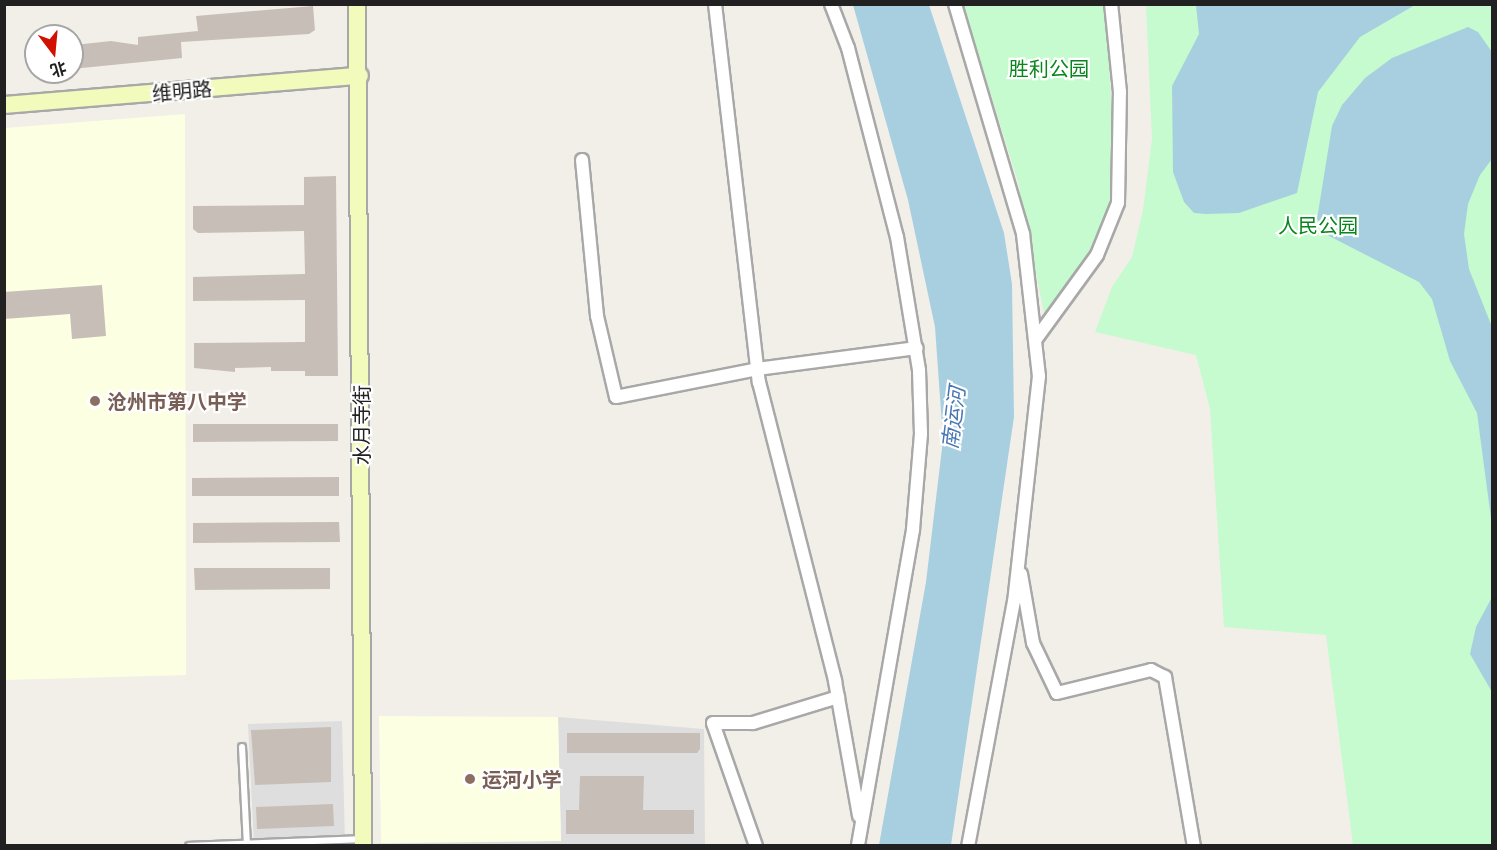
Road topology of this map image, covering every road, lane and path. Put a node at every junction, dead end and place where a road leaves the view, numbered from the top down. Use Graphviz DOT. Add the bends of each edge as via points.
graph roads {
  1 [pos="357,4"];
  2 [pos="715,4"];
  3 [pos="831,4"];
  4 [pos="956,4"];
  5 [pos="1111,4"];
  6 [pos="360,76"];
  7 [pos="4,105"];
  8 [pos="582,160"];
  9 [pos="1036,339"];
  10 [pos="917,348"];
  11 [pos="757,369"];
  12 [pos="1019,562"];
  13 [pos="838,697"];
  14 [pos="242,747"];
  15 [pos="861,826"];
  16 [pos="363,842"];
  17 [pos="247,844"];
  18 [pos="189,846"];
  19 [pos="756,846"];
  20 [pos="858,846"];
  21 [pos="968,846"];
  22 [pos="1194,846"];
  1 -- 6 [label="street, 水月寺街"];
  2 -- 11 [label="street"];
  3 -- 10 [label="street" via="848,48 897,237"];
  4 -- 9 [label="street" via="1023,234"];
  5 -- 9 [label="street" via="1120,92 1118,202 1097,255"];
  6 -- 7 [label="street, 维明路"];
  6 -- 16 [label="street, 水月寺街"];
  8 -- 11 [label="street" via="597,316 616,397"];
  9 -- 12 [label="street" via="1039,376"];
  10 -- 11 [label="street"];
  10 -- 15 [label="street" via="921,434 913,530"];
  11 -- 13 [label="street"];
  12 -- 21 [label="street"];
  12 -- 22 [label="street" via="1033,643 1057,693 1151,670 1166,677"];
  13 -- 15 [label="street"];
  13 -- 19 [label="street" via="753,723 713,723"];
  14 -- 17 [label="lane"];
  15 -- 20 [label="street"];
  16 -- 17 [label="lane"];
  17 -- 18 [label="lane"];
}
